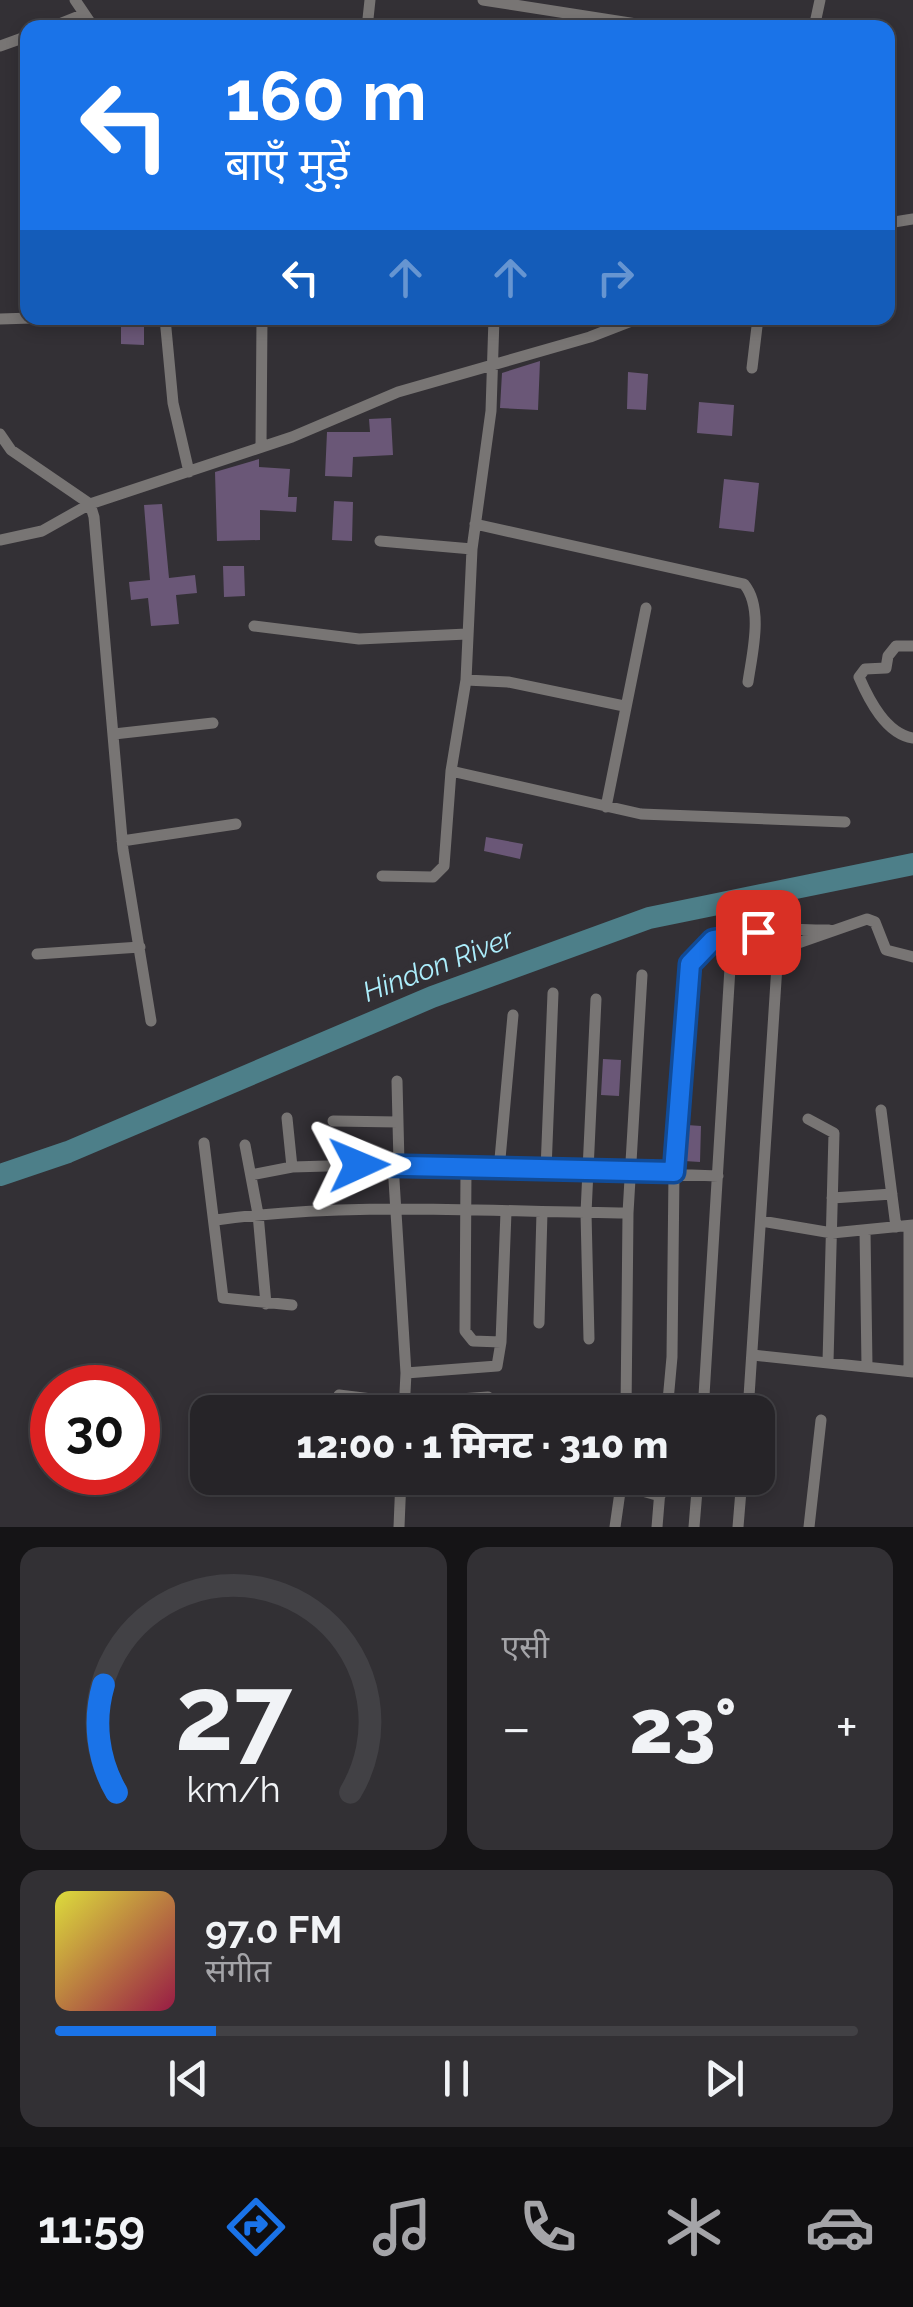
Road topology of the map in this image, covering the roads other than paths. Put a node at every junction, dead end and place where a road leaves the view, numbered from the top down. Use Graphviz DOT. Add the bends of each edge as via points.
graph roads {
  1 [pos="75,0"];
  2 [pos="483,0"];
  3 [pos="84,14"];
  4 [pos="69,20"];
  5 [pos="88,20"];
  6 [pos="611,20"];
  7 [pos="166,325"];
  8 [pos="262,325"];
  9 [pos="494,325"];
  10 [pos="620,325"];
  11 [pos="757,325"];
  12 [pos="494,361"];
  13 [pos="752,368"];
  14 [pos="0,434"];
  15 [pos="261,446"];
  16 [pos="6,450"];
  17 [pos="188,472"];
  18 [pos="90,504"];
  19 [pos="475,524"];
  20 [pos="0,540"];
  21 [pos="380,541"];
  22 [pos="472,549"];
  23 [pos="646,608"];
  24 [pos="254,626"];
  25 [pos="467,634"];
  26 [pos="913,646"];
  27 [pos="466,680"];
  28 [pos="748,682"];
  29 [pos="624,706"];
  30 [pos="213,723"];
  31 [pos="114,734"];
  32 [pos="913,738"];
  33 [pos="451,771"];
  34 [pos="606,807"];
  35 [pos="845,822"];
  36 [pos="236,824"];
  37 [pos="122,841"];
  38 [pos="382,876"];
  39 [pos="836,930"];
  40 [pos="732,935"];
  41 [pos="140,947"];
  42 [pos="37,954"];
  43 [pos="913,957"];
  44 [pos="642,976"];
  45 [pos="553,993"];
  46 [pos="596,999"];
  47 [pos="513,1015"];
  48 [pos="152,1021"];
  49 [pos="397,1081"];
  50 [pos="882,1110"];
  51 [pos="287,1118"];
  52 [pos="808,1119"];
  53 [pos="333,1121"];
  54 [pos="398,1122"];
  55 [pos="204,1143"];
  56 [pos="246,1145"];
  57 [pos="396,1164"];
  58 [pos="292,1167"];
  59 [pos="466,1170"];
  60 [pos="499,1170"];
  61 [pos="546,1170"];
  62 [pos="591,1170"];
  63 [pos="631,1172"];
  64 [pos="674,1172"];
  65 [pos="251,1175"];
  66 [pos="718,1176"];
  67 [pos="892,1194"];
  68 [pos="832,1198"];
  69 [pos="396,1210"];
  70 [pos="467,1211"];
  71 [pos="506,1212"];
  72 [pos="542,1212"];
  73 [pos="586,1213"];
  74 [pos="628,1213"];
  75 [pos="258,1214"];
  76 [pos="216,1220"];
  77 [pos="761,1220"];
  78 [pos="906,1226"];
  79 [pos="865,1230"];
  80 [pos="832,1234"];
  81 [pos="266,1304"];
  82 [pos="292,1305"];
  83 [pos="539,1324"];
  84 [pos="588,1339"];
  85 [pos="501,1342"];
  86 [pos="753,1355"];
  87 [pos="828,1362"];
  88 [pos="867,1366"];
  89 [pos="911,1371"];
  90 [pos="406,1373"];
  91 [pos="405,1395"];
  92 [pos="626,1395"];
  93 [pos="669,1395"];
  94 [pos="704,1395"];
  95 [pos="749,1395"];
  96 [pos="821,1420"];
  97 [pos="400,1495"];
  98 [pos="620,1495"];
  99 [pos="697,1495"];
  100 [pos="741,1495"];
  101 [pos="660,1496"];
  102 [pos="399,1527"];
  103 [pos="616,1527"];
  104 [pos="658,1527"];
  105 [pos="694,1527"];
  106 [pos="738,1527"];
  107 [pos="809,1527"];
  1 -- 3 [label="street"];
  2 -- 6 [label="street"];
  3 -- 4 [label="street"];
  3 -- 5 [label="street"];
  7 -- 17 [label="street" via="172,403"];
  8 -- 15 [label="street"];
  9 -- 12 [label="street"];
  10 -- 12 [label="street"];
  11 -- 13 [label="street"];
  12 -- 15 [label="street"];
  12 -- 19 [label="street"];
  14 -- 16 [label="street"];
  15 -- 17 [label="street"];
  16 -- 18 [label="street"];
  17 -- 18 [label="street"];
  18 -- 20 [label="street" via="42,530"];
  18 -- 31 [label="street"];
  19 -- 22 [label="street"];
  19 -- 28 [label="street" via="744,584 754,621"];
  21 -- 22 [label="street"];
  22 -- 25 [label="street"];
  23 -- 29 [label="street"];
  24 -- 25 [label="street" via="359,639"];
  25 -- 27 [label="street"];
  26 -- 32 [label="street" via="896,646 886,668 859,677 887,723"];
  27 -- 29 [label="street"];
  27 -- 33 [label="street"];
  29 -- 34 [label="street"];
  30 -- 31 [label="street"];
  31 -- 37 [label="street"];
  33 -- 34 [label="street"];
  33 -- 38 [label="street" via="442,872"];
  34 -- 35 [label="street"];
  36 -- 37 [label="street"];
  37 -- 41 [label="street"];
  39 -- 40 [label="street"];
  39 -- 43 [label="street" via="868,918 886,950"];
  39 -- 77 [label="street" via="784,946 776,958"];
  40 -- 64 [label="street" via="703,946 690,964"];
  40 -- 66 [label="street"];
  41 -- 42 [label="street"];
  41 -- 48 [label="street"];
  44 -- 63 [label="street"];
  45 -- 61 [label="street"];
  46 -- 62 [label="street"];
  47 -- 60 [label="street"];
  49 -- 54 [label="street"];
  50 -- 67 [label="street"];
  51 -- 58 [label="street"];
  52 -- 68 [label="street" via="834,1133"];
  53 -- 54 [label="street"];
  54 -- 57 [label="street"];
  55 -- 76 [label="street"];
  56 -- 65 [label="street"];
  57 -- 58 [label="street"];
  57 -- 59 [label="street"];
  57 -- 69 [label="street"];
  58 -- 65 [label="street"];
  59 -- 60 [label="street"];
  59 -- 70 [label="street"];
  60 -- 61 [label="street"];
  61 -- 62 [label="street"];
  62 -- 63 [label="street"];
  62 -- 73 [label="street"];
  63 -- 64 [label="street"];
  63 -- 74 [label="street"];
  64 -- 66 [label="street"];
  64 -- 93 [label="street"];
  65 -- 75 [label="street"];
  66 -- 94 [label="street"];
  67 -- 68 [label="street"];
  67 -- 78 [label="street"];
  68 -- 80 [label="street"];
  69 -- 70 [label="street"];
  69 -- 75 [label="street"];
  69 -- 90 [label="street"];
  70 -- 71 [label="street"];
  70 -- 85 [label="street" via="466,1336"];
  71 -- 72 [label="street"];
  71 -- 85 [label="street"];
  72 -- 73 [label="street"];
  72 -- 83 [label="street"];
  73 -- 74 [label="street"];
  73 -- 84 [label="street"];
  74 -- 92 [label="street"];
  75 -- 76 [label="street"];
  75 -- 81 [label="street"];
  76 -- 81 [label="street" via="222,1298"];
  77 -- 80 [label="street"];
  77 -- 86 [label="street"];
  78 -- 79 [label="street"];
  78 -- 89 [label="street"];
  79 -- 80 [label="street"];
  79 -- 88 [label="street"];
  80 -- 87 [label="street"];
  81 -- 82 [label="street"];
  85 -- 90 [label="street" via="497,1366"];
  86 -- 87 [label="street"];
  86 -- 95 [label="street"];
  87 -- 88 [label="street"];
  88 -- 89 [label="street"];
  90 -- 91 [label="street"];
  96 -- 107 [label="street"];
  97 -- 102 [label="street"];
  98 -- 103 [label="street"];
  99 -- 105 [label="street"];
  100 -- 106 [label="street"];
  101 -- 104 [label="street"];
}
